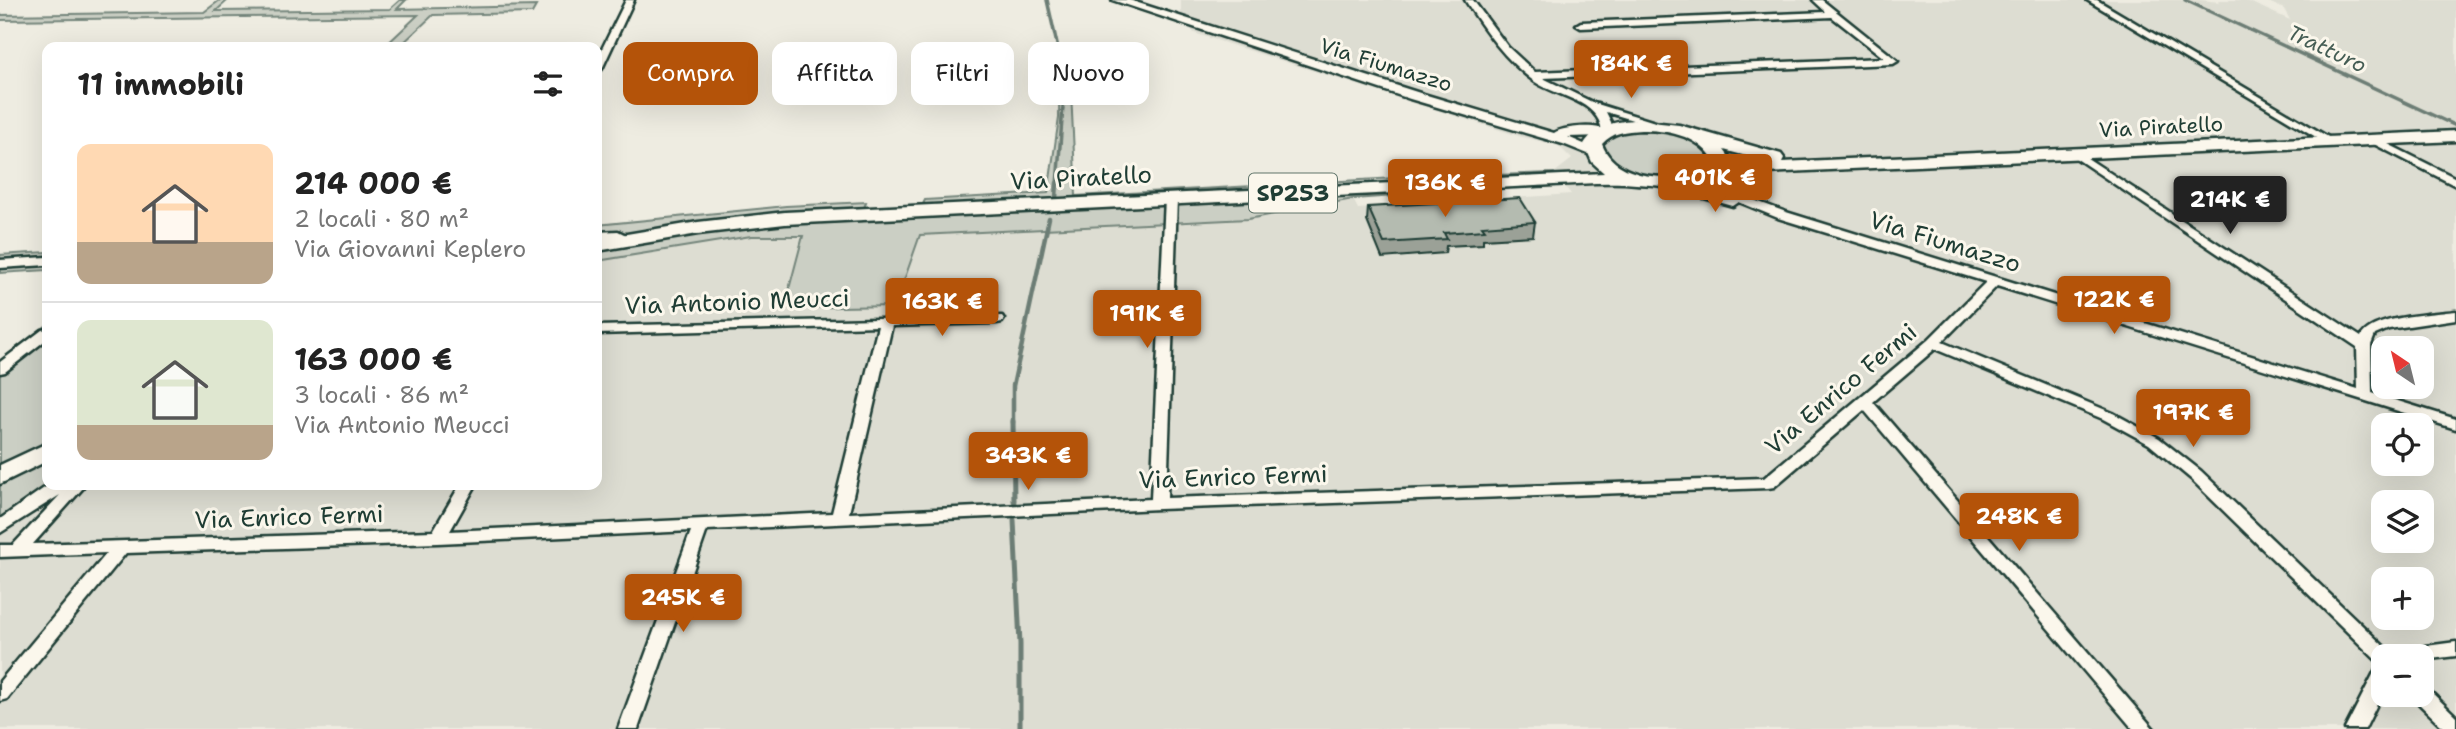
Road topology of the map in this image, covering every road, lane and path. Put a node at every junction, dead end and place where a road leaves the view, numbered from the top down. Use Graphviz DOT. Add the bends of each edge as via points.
graph roads {
  1 [pos="629,0"];
  2 [pos="1118,0"];
  3 [pos="1469,0"];
  4 [pos="1817,0"];
  5 [pos="2091,0"];
  6 [pos="1834,14"];
  7 [pos="1581,25"];
  8 [pos="602,58"];
  9 [pos="1532,75"];
  10 [pos="1585,102"];
  11 [pos="1668,127"];
  12 [pos="1522,129"];
  13 [pos="1605,132"];
  14 [pos="2456,136"];
  15 [pos="1703,139"];
  16 [pos="2372,139"];
  17 [pos="2330,141"];
  18 [pos="1595,153"];
  19 [pos="2078,155"];
  20 [pos="1869,164"];
  21 [pos="1716,171"];
  22 [pos="1538,180"];
  23 [pos="1647,180"];
  24 [pos="2456,183"];
  25 [pos="1171,198"];
  26 [pos="1782,215"];
  27 [pos="602,236"];
  28 [pos="628,239"];
  29 [pos="602,245"];
  30 [pos="42,261"];
  31 [pos="0,264"];
  32 [pos="1996,281"];
  33 [pos="2456,315"];
  34 [pos="997,319"];
  35 [pos="886,322"];
  36 [pos="602,330"];
  37 [pos="42,337"];
  38 [pos="1933,343"];
  39 [pos="2364,345"];
  40 [pos="0,369"];
  41 [pos="2365,396"];
  42 [pos="1865,402"];
  43 [pos="2456,424"];
  44 [pos="42,454"];
  45 [pos="0,476"];
  46 [pos="53,490"];
  47 [pos="73,490"];
  48 [pos="465,490"];
  49 [pos="1158,504"];
  50 [pos="839,519"];
  51 [pos="701,525"];
  52 [pos="0,527"];
  53 [pos="438,537"];
  54 [pos="122,546"];
  55 [pos="18,550"];
  56 [pos="0,551"];
  57 [pos="2371,644"];
  58 [pos="2456,649"];
  59 [pos="2434,652"];
  60 [pos="0,694"];
  61 [pos="2371,696"];
  62 [pos="2434,707"];
  63 [pos="2456,728"];
  64 [pos="628,729"];
  65 [pos="2144,729"];
  66 [pos="2355,729"];
  1 -- 8 [label="street"];
  2 -- 12 [label="street, Via Fiumazzo"];
  3 -- 9 [label="street" via="1491,33"];
  4 -- 6 [label="street"];
  5 -- 17 [label="street"];
  6 -- 7 [label="street"];
  6 -- 9 [label="street" via="1893,61"];
  9 -- 10 [label="street"];
  10 -- 11 [label="street"];
  10 -- 13 [label="street" via="1604,116"];
  11 -- 13 [label="main road, SP253" via="1639,125"];
  11 -- 15 [label="main road, SP253"];
  12 -- 13 [label="street, Via Fiumazzo"];
  12 -- 18 [label="street, Via Fiumazzo"];
  13 -- 18 [label="main road, SP253" via="1596,138"];
  14 -- 16 [label="main road, Via Piratello / SP253"];
  15 -- 20 [label="main road, Via Piratello / SP253" via="1787,160"];
  15 -- 21 [label="main road" via="1721,158"];
  16 -- 17 [label="main road, Via Piratello / SP253"];
  16 -- 24 [label="street"];
  17 -- 19 [label="main road, Via Piratello / SP253"];
  18 -- 22 [label="main road, Via Piratello / SP253" via="1584,171"];
  18 -- 23 [label="main road, SP253" via="1616,171"];
  19 -- 20 [label="main road, Via Piratello / SP253"];
  19 -- 39 [label="street"];
  20 -- 21 [label="main road, Via Piratello / SP253"];
  21 -- 23 [label="main road, SP253" via="1697,180"];
  21 -- 26 [label="street, Via Fiumazzo" via="1728,194"];
  22 -- 23 [label="main road, Via Piratello / SP253"];
  22 -- 25 [label="main road, Via Piratello / SP253"];
  23 -- 26 [label="street, Via Fiumazzo"];
  25 -- 28 [label="main road, Via Piratello / SP253" via="785,218"];
  25 -- 49 [label="street"];
  26 -- 32 [label="street, Via Fiumazzo"];
  27 -- 28 [label="street, Via Piratello"];
  28 -- 29 [label="main road, Via Piratello / SP253"];
  30 -- 31 [label="street"];
  32 -- 38 [label="street, Via Enrico Fermi"];
  32 -- 41 [label="street, Via Fiumazzo"];
  33 -- 39 [label="street" via="2377,328"];
  34 -- 35 [label="street, Via Antonio Meucci"];
  35 -- 36 [label="street, Via Antonio Meucci"];
  35 -- 50 [label="street"];
  37 -- 40 [label="street"];
  38 -- 42 [label="street, Via Enrico Fermi"];
  38 -- 57 [label="street" via="2108,416 2154,441 2196,475"];
  39 -- 41 [label="street"];
  41 -- 43 [label="street, Via Fiumazzo"];
  42 -- 49 [label="street, Via Enrico Fermi" via="1768,483"];
  42 -- 65 [label="street"];
  44 -- 45 [label="main road"];
  46 -- 52 [label="street"];
  47 -- 55 [label="street"];
  48 -- 53 [label="street"];
  49 -- 50 [label="street, Via Enrico Fermi"];
  50 -- 51 [label="street, Via Enrico Fermi"];
  51 -- 53 [label="street, Via Enrico Fermi"];
  51 -- 64 [label="street"];
  53 -- 54 [label="street, Via Enrico Fermi"];
  54 -- 55 [label="street, Via Enrico Fermi"];
  54 -- 60 [label="street"];
  55 -- 56 [label="street, Via Enrico Fermi"];
  58 -- 59 [label="street"];
  61 -- 66 [label="street"];
  62 -- 63 [label="street"];
}
